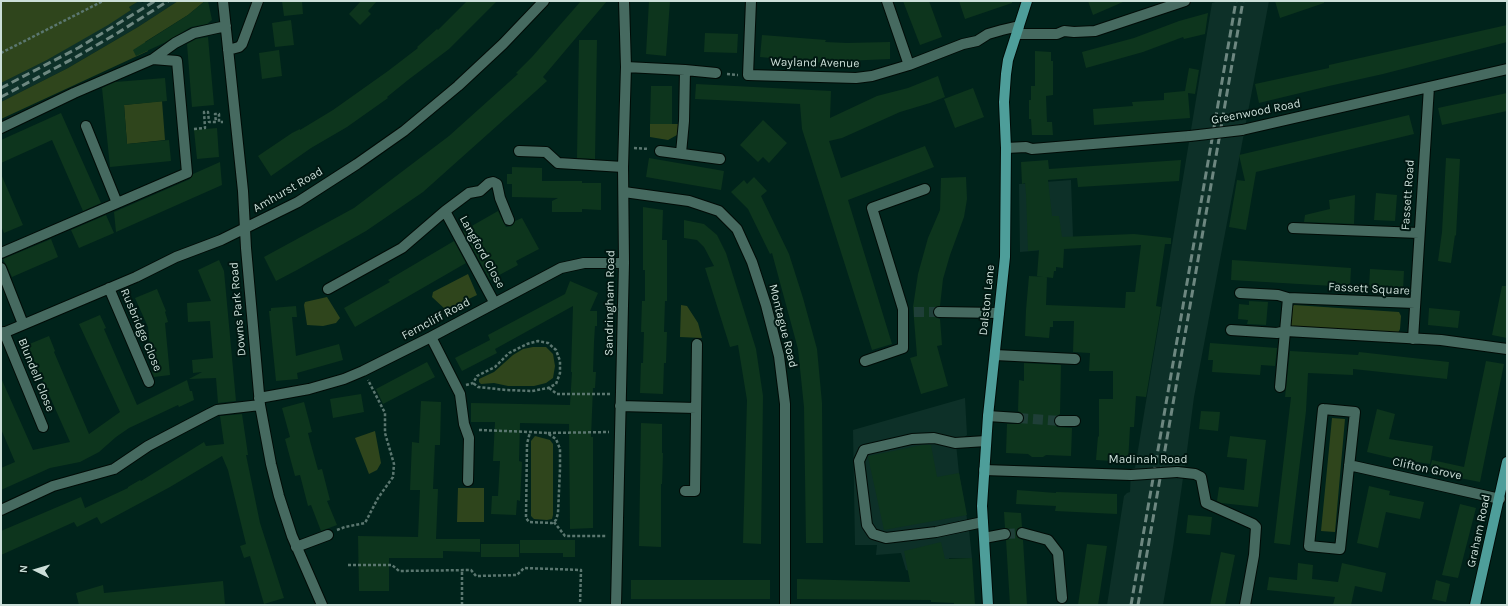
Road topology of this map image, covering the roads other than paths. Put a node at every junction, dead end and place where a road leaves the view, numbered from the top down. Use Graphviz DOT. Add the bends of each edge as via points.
graph roads {
  1 [pos="223,1"];
  2 [pos="258,1"];
  3 [pos="624,1"];
  4 [pos="751,1"];
  5 [pos="887,1"];
  6 [pos="1027,1"];
  7 [pos="1185,1"];
  8 [pos="543,2"];
  9 [pos="226,26"];
  10 [pos="1018,30"];
  11 [pos="228,50"];
  12 [pos="153,59"];
  13 [pos="909,65"];
  14 [pos="626,67"];
  15 [pos="1507,69"];
  16 [pos="685,70"];
  17 [pos="716,73"];
  18 [pos="1429,87"];
  19 [pos="86,126"];
  20 [pos="1,128"];
  21 [pos="1006,148"];
  22 [pos="519,151"];
  23 [pos="660,151"];
  24 [pos="681,153"];
  25 [pos="720,159"];
  26 [pos="624,167"];
  27 [pos="925,189"];
  28 [pos="624,192"];
  29 [pos="117,203"];
  30 [pos="445,211"];
  31 [pos="509,220"];
  32 [pos="1293,228"];
  33 [pos="245,229"];
  34 [pos="1419,233"];
  35 [pos="1,253"];
  36 [pos="624,263"];
  37 [pos="1,268"];
  38 [pos="109,288"];
  39 [pos="328,289"];
  40 [pos="1240,293"];
  41 [pos="1288,298"];
  42 [pos="494,302"];
  43 [pos="1415,304"];
  44 [pos="903,309"];
  45 [pos="914,312"];
  46 [pos="939,312"];
  47 [pos="999,313"];
  48 [pos="23,324"];
  49 [pos="1231,330"];
  50 [pos="1286,331"];
  51 [pos="3,333"];
  52 [pos="431,337"];
  53 [pos="1412,338"];
  54 [pos="697,344"];
  55 [pos="1507,349"];
  56 [pos="995,355"];
  57 [pos="1075,359"];
  58 [pos="866,362"];
  59 [pos="149,382"];
  60 [pos="1280,387"];
  61 [pos="259,402"];
  62 [pos="620,406"];
  63 [pos="696,408"];
  64 [pos="988,416"];
  65 [pos="1018,418"];
  66 [pos="1060,420"];
  67 [pos="1075,421"];
  68 [pos="43,427"];
  69 [pos="986,441"];
  70 [pos="1507,462"];
  71 [pos="1349,465"];
  72 [pos="984,470"];
  73 [pos="468,481"];
  74 [pos="685,491"];
  75 [pos="1500,499"];
  76 [pos="1,510"];
  77 [pos="983,522"];
  78 [pos="1022,533"];
  79 [pos="1005,534"];
  80 [pos="328,535"];
  81 [pos="984,538"];
  82 [pos="296,547"];
  83 [pos="1062,598"];
  84 [pos="322,605"];
  85 [pos="616,605"];
  86 [pos="785,605"];
  87 [pos="988,605"];
  88 [pos="1245,605"];
  89 [pos="1475,605"];
  1 -- 9 [label="street, Downs Park Road"];
  2 -- 11 [label="street" via="242,44"];
  3 -- 14 [label="street, Sandringham Road"];
  4 -- 13 [label="street, Wayland Avenue" via="748,75 856,78"];
  5 -- 13 [label="street"];
  6 -- 10 [label="main road, Dalston Lane"];
  7 -- 10 [label="street, Wayland Avenue" via="1095,30 1064,31 1057,34"];
  8 -- 33 [label="street, Amhurst Road" via="458,86 404,131 298,202"];
  9 -- 11 [label="street, Downs Park Road"];
  9 -- 12 [label="street" via="194,33 175,42"];
  10 -- 13 [label="street, Wayland Avenue" via="988,34 977,41"];
  10 -- 21 [label="main road, Dalston Lane" via="1006,74"];
  11 -- 33 [label="street, Downs Park Road"];
  12 -- 20 [label="street"];
  12 -- 29 [label="street" via="177,61 188,173"];
  14 -- 16 [label="street"];
  14 -- 26 [label="street, Sandringham Road"];
  15 -- 18 [label="street, Greenwood Road"];
  16 -- 17 [label="street"];
  16 -- 24 [label="street"];
  18 -- 21 [label="street, Greenwood Road, bridge" via="1242,130 1032,149"];
  18 -- 34 [label="street, Fassett Road"];
  19 -- 29 [label="street"];
  21 -- 47 [label="main road, Dalston Lane" via="1005,257"];
  22 -- 26 [label="street" via="546,152 558,163"];
  23 -- 24 [label="street"];
  24 -- 25 [label="street"];
  26 -- 28 [label="street, Sandringham Road"];
  27 -- 44 [label="street" via="872,208"];
  28 -- 36 [label="street, Sandringham Road"];
  28 -- 86 [label="street, Montague Road" via="689,202 719,211 737,229 752,262 779,356 785,404"];
  29 -- 35 [label="street"];
  30 -- 31 [label="street" via="469,193 480,191 493,182 497,184"];
  30 -- 39 [label="street, Langford Close" via="402,248"];
  30 -- 42 [label="street, Langford Close"];
  32 -- 34 [label="street"];
  33 -- 38 [label="street, Amhurst Road"];
  33 -- 61 [label="street, Downs Park Road"];
  34 -- 43 [label="street, Fassett Road"];
  36 -- 42 [label="street, Ferncliff Road" via="584,262 561,268"];
  36 -- 62 [label="street, Sandringham Road"];
  37 -- 48 [label="street"];
  38 -- 48 [label="street, Amhurst Road"];
  38 -- 59 [label="street, Rusbridge Close"];
  40 -- 41 [label="street, Fassett Square" via="1278,294"];
  41 -- 43 [label="street, Fassett Square"];
  41 -- 50 [label="street"];
  42 -- 52 [label="street, Ferncliff Road"];
  43 -- 53 [label="street, Fassett Square"];
  44 -- 45 [label="street"];
  44 -- 58 [label="street" via="903,348"];
  46 -- 47 [label="street"];
  47 -- 56 [label="main road, Dalston Lane"];
  48 -- 51 [label="street, Amhurst Road"];
  49 -- 50 [label="street" via="1277,333"];
  50 -- 53 [label="street"];
  50 -- 60 [label="street"];
  51 -- 68 [label="street, Blundell Close"];
  52 -- 61 [label="street, Ferncliff Road" via="344,379"];
  52 -- 73 [label="street" via="460,394 464,424 469,438"];
  53 -- 55 [label="street"];
  54 -- 63 [label="street"];
  56 -- 57 [label="street"];
  56 -- 64 [label="main road, Dalston Lane"];
  61 -- 76 [label="street, Ferncliff Road" via="217,410 148,446 114,469 53,486"];
  61 -- 82 [label="street, Downs Park Road" via="279,496"];
  62 -- 63 [label="street"];
  62 -- 85 [label="street, Sandringham Road"];
  63 -- 74 [label="street" via="696,491"];
  64 -- 65 [label="street"];
  64 -- 69 [label="main road, Dalston Lane"];
  66 -- 67 [label="street"];
  69 -- 72 [label="main road, Dalston Lane"];
  69 -- 77 [label="street" via="955,443 934,438 912,439 864,450 860,461 866,525 873,534 886,538 936,532"];
  70 -- 75 [label="main road, Graham Road"];
  71 -- 71 [label="street" via="1355,412 1323,409 1308,546 1340,549"];
  71 -- 75 [label="street, Clifton Grove"];
  72 -- 77 [label="main road, Dalston Lane"];
  72 -- 88 [label="street, Madinah Road, bridge" via="1131,475 1177,472 1201,477 1206,503 1256,527"];
  75 -- 89 [label="main road, Graham Road"];
  77 -- 81 [label="main road, Dalston Lane"];
  78 -- 83 [label="street" via="1048,540 1058,553"];
  79 -- 81 [label="street"];
  80 -- 82 [label="street"];
  81 -- 87 [label="main road, Dalston Lane"];
  82 -- 84 [label="street, Downs Park Road"];
}
